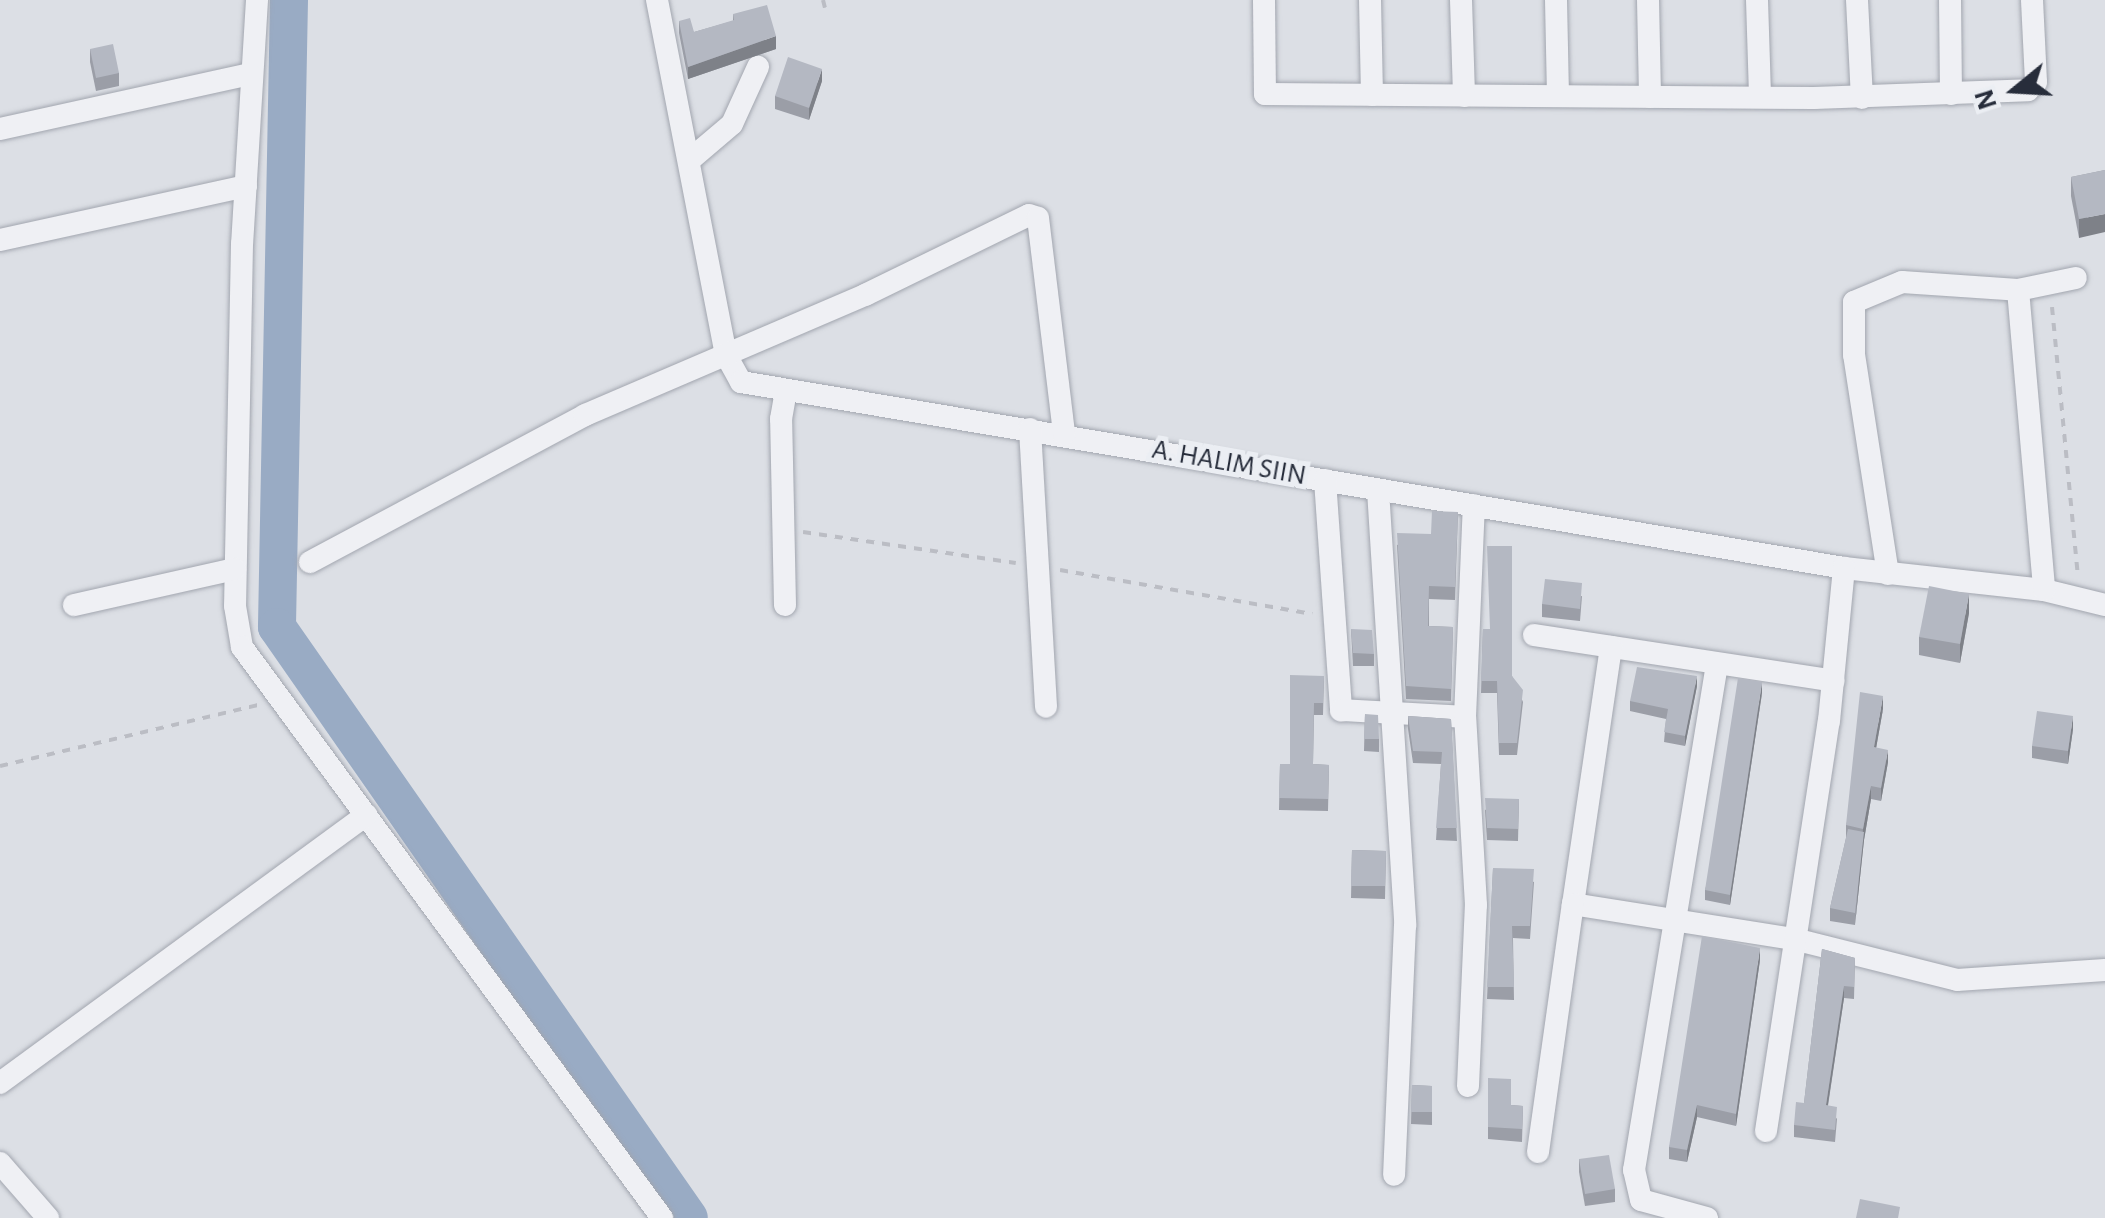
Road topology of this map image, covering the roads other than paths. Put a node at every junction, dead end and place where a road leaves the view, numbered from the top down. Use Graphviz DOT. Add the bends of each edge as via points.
graph roads {
  1 [pos="257,0"];
  2 [pos="657,0"];
  3 [pos="1264,0"];
  4 [pos="1370,0"];
  5 [pos="1461,0"];
  6 [pos="1556,0"];
  7 [pos="1648,0"];
  8 [pos="1758,0"];
  9 [pos="1857,0"];
  10 [pos="1950,0"];
  11 [pos="2032,0"];
  12 [pos="758,67"];
  13 [pos="250,74"];
  14 [pos="1951,94"];
  15 [pos="1372,95"];
  16 [pos="1464,96"];
  17 [pos="1558,96"];
  18 [pos="1650,97"];
  19 [pos="1760,98"];
  20 [pos="1862,98"];
  21 [pos="0,129"];
  22 [pos="692,158"];
  23 [pos="246,186"];
  24 [pos="0,240"];
  25 [pos="2076,278"];
  26 [pos="2018,290"];
  27 [pos="726,355"];
  28 [pos="783,404"];
  29 [pos="1030,430"];
  30 [pos="1064,434"];
  31 [pos="1325,480"];
  32 [pos="1378,490"];
  33 [pos="1474,506"];
  34 [pos="310,562"];
  35 [pos="1844,568"];
  36 [pos="235,569"];
  37 [pos="1888,574"];
  38 [pos="2044,590"];
  39 [pos="786,605"];
  40 [pos="2105,605"];
  41 [pos="74,606"];
  42 [pos="1534,635"];
  43 [pos="1611,647"];
  44 [pos="1717,664"];
  45 [pos="1832,682"];
  46 [pos="1046,707"];
  47 [pos="1395,716"];
  48 [pos="1465,717"];
  49 [pos="366,815"];
  50 [pos="1574,904"];
  51 [pos="1676,919"];
  52 [pos="1794,939"];
  53 [pos="2105,970"];
  54 [pos="0,1083"];
  55 [pos="1468,1086"];
  56 [pos="1766,1131"];
  57 [pos="1538,1152"];
  58 [pos="0,1163"];
  59 [pos="1394,1175"];
  60 [pos="48,1218"];
  61 [pos="662,1218"];
  62 [pos="1707,1218"];
  1 -- 13 [label="street"];
  2 -- 22 [label="street"];
  3 -- 15 [label="street" via="1265,94"];
  4 -- 15 [label="street"];
  5 -- 16 [label="street"];
  6 -- 17 [label="street"];
  7 -- 18 [label="street"];
  8 -- 19 [label="street"];
  9 -- 20 [label="street"];
  10 -- 14 [label="street"];
  11 -- 14 [label="street" via="2034,87"];
  12 -- 22 [label="street" via="732,124"];
  13 -- 21 [label="street"];
  13 -- 23 [label="street"];
  14 -- 20 [label="street"];
  15 -- 16 [label="street"];
  16 -- 17 [label="street"];
  17 -- 18 [label="street"];
  18 -- 19 [label="street"];
  19 -- 20 [label="street"];
  22 -- 27 [label="street"];
  23 -- 24 [label="street"];
  23 -- 36 [label="street"];
  25 -- 26 [label="street"];
  26 -- 37 [label="street" via="1902,282 1854,302 1854,355"];
  26 -- 38 [label="street"];
  27 -- 28 [label="street, A. HALIM SIIN" via="741,382"];
  27 -- 30 [label="street" via="1033,214"];
  27 -- 34 [label="street" via="585,415"];
  28 -- 29 [label="street, A. HALIM SIIN"];
  28 -- 39 [label="street"];
  29 -- 30 [label="street, A. HALIM SIIN"];
  29 -- 46 [label="street"];
  30 -- 31 [label="street, A. HALIM SIIN"];
  31 -- 32 [label="street, A. HALIM SIIN"];
  31 -- 47 [label="street" via="1341,710"];
  32 -- 33 [label="street, A. HALIM SIIN"];
  32 -- 47 [label="street"];
  33 -- 35 [label="street, A. HALIM SIIN"];
  33 -- 48 [label="street"];
  35 -- 37 [label="street, A. HALIM SIIN"];
  35 -- 45 [label="street"];
  36 -- 41 [label="street"];
  36 -- 49 [label="street" via="242,647"];
  37 -- 38 [label="street, A. HALIM SIIN"];
  38 -- 40 [label="street, A. HALIM SIIN"];
  42 -- 43 [label="street"];
  43 -- 44 [label="street"];
  43 -- 50 [label="street"];
  44 -- 45 [label="street"];
  44 -- 51 [label="street"];
  45 -- 52 [label="street"];
  47 -- 48 [label="street"];
  47 -- 59 [label="street" via="1405,925"];
  48 -- 55 [label="street" via="1476,905"];
  49 -- 54 [label="street"];
  49 -- 61 [label="street"];
  50 -- 51 [label="street"];
  50 -- 57 [label="street"];
  51 -- 52 [label="street"];
  51 -- 62 [label="street" via="1636,1188 1654,1206"];
  52 -- 53 [label="street" via="1956,980"];
  52 -- 56 [label="street"];
  58 -- 60 [label="street"];
}
